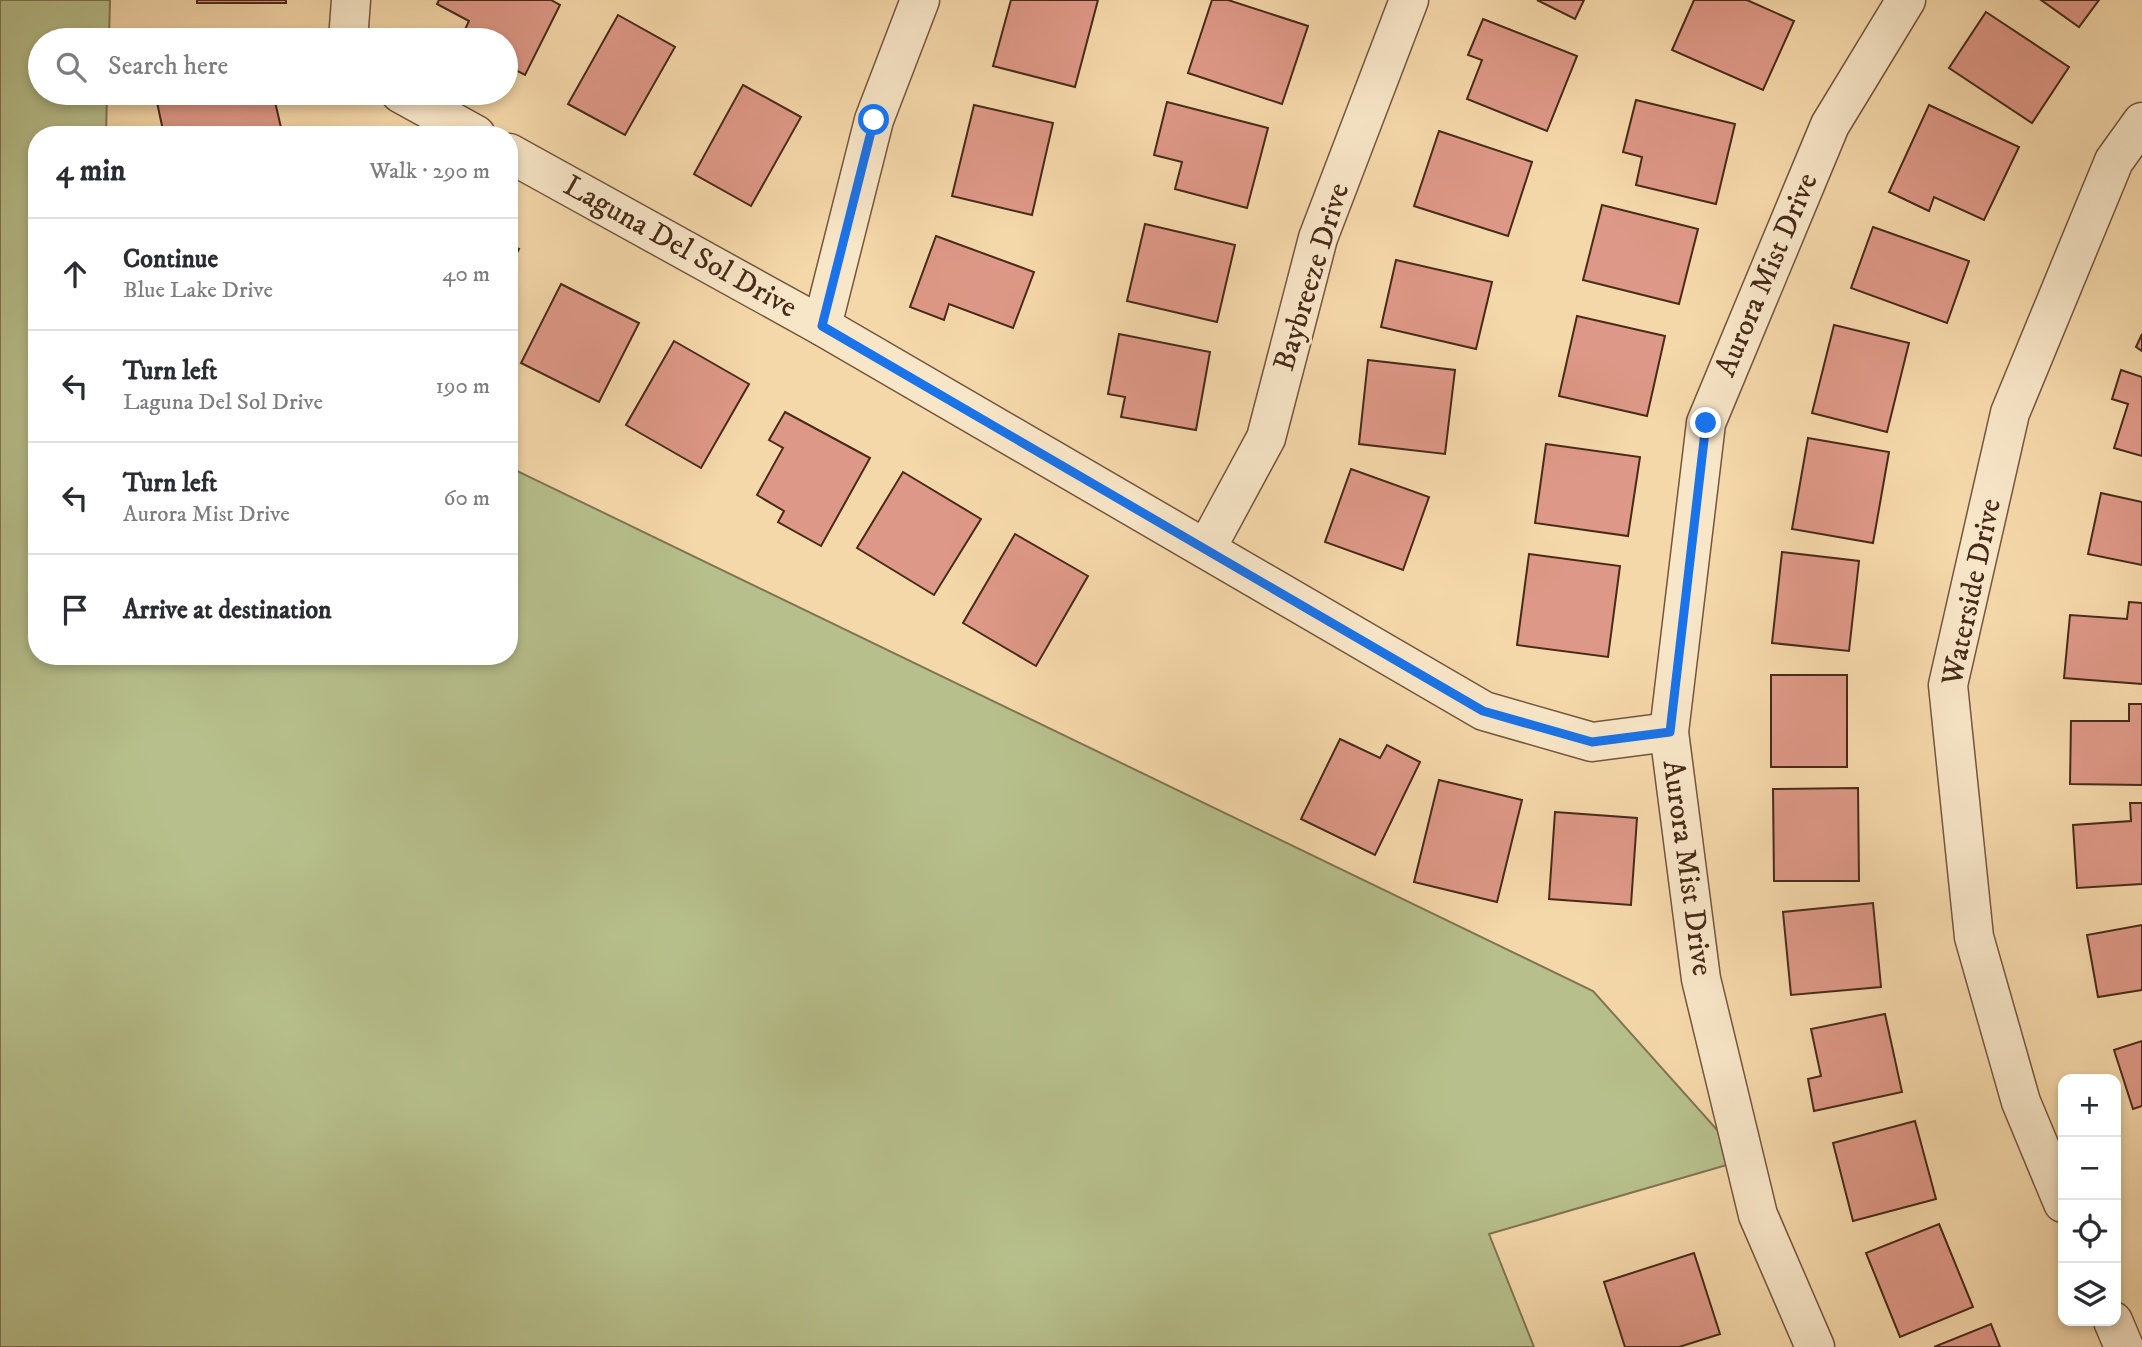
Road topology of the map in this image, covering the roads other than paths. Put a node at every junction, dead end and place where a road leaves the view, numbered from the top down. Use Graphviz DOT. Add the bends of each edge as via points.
graph roads {
  1 [pos="351,0"];
  2 [pos="920,0"];
  3 [pos="1409,0"];
  4 [pos="1906,0"];
  5 [pos="349,28"];
  6 [pos="422,105"];
  7 [pos="2142,122"];
  8 [pos="460,126"];
  9 [pos="518,158"];
  10 [pos="822,326"];
  11 [pos="1206,549"];
  12 [pos="1670,732"];
  13 [pos="2062,1200"];
  14 [pos="2115,1326"];
  15 [pos="1815,1347"];
  16 [pos="2124,1347"];
  1 -- 5 [label="street"];
  2 -- 10 [label="street" via="874,120"];
  3 -- 11 [label="street, Baybreeze Drive" via="1318,238 1266,438"];
  4 -- 12 [label="street, Aurora Mist Drive" via="1830,125 1706,423"];
  6 -- 8 [label="street"];
  7 -- 13 [label="street, Waterside Drive" via="2114,161 2010,413 1948,685 1974,937 2021,1102"];
  9 -- 10 [label="street, Laguna Del Sol Drive"];
  10 -- 11 [label="street, Laguna Del Sol Drive"];
  11 -- 12 [label="street, Laguna Del Sol Drive" via="1483,711 1592,742"];
  12 -- 15 [label="street, Aurora Mist Drive" via="1701,979 1758,1215"];
  14 -- 16 [label="street"];
}
